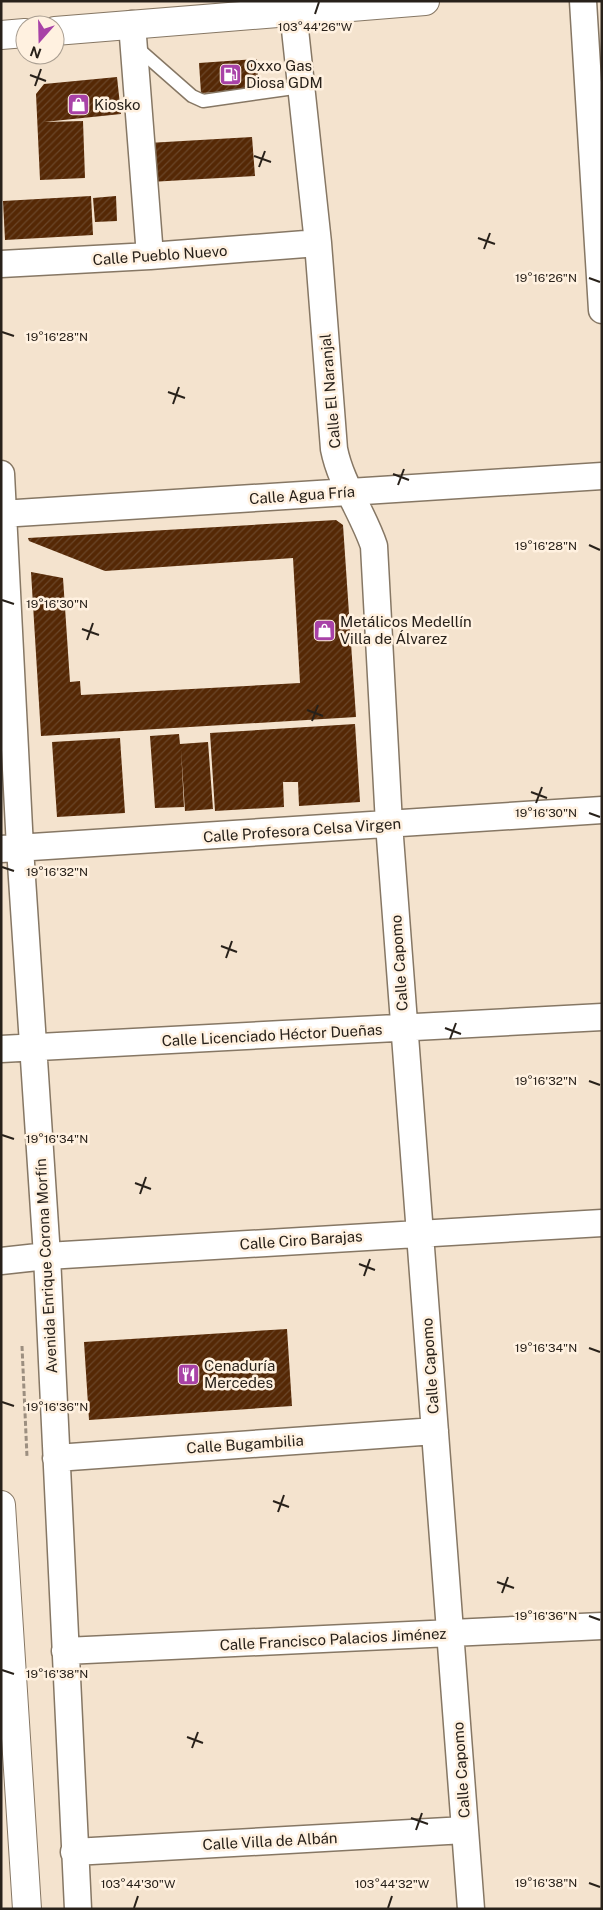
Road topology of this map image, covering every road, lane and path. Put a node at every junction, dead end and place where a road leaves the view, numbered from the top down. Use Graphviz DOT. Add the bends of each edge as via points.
graph roads {
  1 [pos="425,1"];
  2 [pos="583,1"];
  3 [pos="334,5"];
  4 [pos="293,11"];
  5 [pos="65,31"];
  6 [pos="15,34"];
  7 [pos="132,34"];
  8 [pos="1,35"];
  9 [pos="301,87"];
  10 [pos="318,244"];
  11 [pos="150,256"];
  12 [pos="1,264"];
  13 [pos="600,264"];
  14 [pos="602,310"];
  15 [pos="1,474"];
  16 [pos="602,476"];
  17 [pos="349,492"];
  18 [pos="2,514"];
  19 [pos="602,810"];
  20 [pos="389,824"];
  21 [pos="11,848"];
  22 [pos="602,1017"];
  23 [pos="404,1028"];
  24 [pos="33,1048"];
  25 [pos="1,1049"];
  26 [pos="602,1223"];
  27 [pos="420,1233"];
  28 [pos="47,1256"];
  29 [pos="1,1261"];
  30 [pos="435,1431"];
  31 [pos="56,1458"];
  32 [pos="1,1505"];
  33 [pos="602,1626"];
  34 [pos="450,1633"];
  35 [pos="65,1651"];
  36 [pos="465,1830"];
  37 [pos="74,1852"];
  38 [pos="27,1909"];
  39 [pos="78,1909"];
  40 [pos="471,1909"];
  1 -- 3 [label="main road"];
  2 -- 13 [label="street"];
  3 -- 4 [label="main road"];
  4 -- 7 [label="main road"];
  4 -- 9 [label="street, Calle El Naranjal"];
  5 -- 7 [label="main road"];
  6 -- 8 [label="main road"];
  7 -- 9 [label="lane" via="192,96 203,101"];
  7 -- 11 [label="street"];
  9 -- 10 [label="street, Calle El Naranjal"];
  10 -- 11 [label="street, Calle Pueblo Nuevo"];
  10 -- 17 [label="street, Calle El Naranjal" via="334,449"];
  11 -- 12 [label="street, Calle Pueblo Nuevo"];
  13 -- 14 [label="street"];
  15 -- 18 [label="street, Avenida Enrique Corona Morfín"];
  16 -- 17 [label="street, Calle Agua Fría"];
  17 -- 18 [label="street, Calle Agua Fría"];
  17 -- 20 [label="street, Calle El Naranjal" via="374,546"];
  18 -- 21 [label="street, Avenida Enrique Corona Morfín"];
  19 -- 20 [label="street, Calle Profesora Celsa Virgen"];
  20 -- 21 [label="street, Calle Profesora Celsa Virgen"];
  20 -- 23 [label="street, Calle Capomo"];
  21 -- 24 [label="street, Avenida Enrique Corona Morfín"];
  22 -- 23 [label="street, Calle Licenciado Héctor Dueñas"];
  23 -- 24 [label="street, Calle Licenciado Héctor Dueñas"];
  23 -- 27 [label="street, Calle Capomo"];
  24 -- 25 [label="street, Calle Licenciado Héctor Dueñas"];
  24 -- 28 [label="street, Avenida Enrique Corona Morfín"];
  26 -- 27 [label="street, Calle Ciro Barajas"];
  27 -- 28 [label="street, Calle Ciro Barajas"];
  27 -- 30 [label="street, Calle Capomo"];
  28 -- 29 [label="street, Calle Ciro Barajas"];
  28 -- 31 [label="street, Avenida Enrique Corona Morfín"];
  30 -- 31 [label="street, Calle Bugambilia"];
  30 -- 34 [label="street, Calle Capomo"];
  31 -- 35 [label="street, Avenida Enrique Corona Morfín"];
  32 -- 38 [label="main road"];
  33 -- 34 [label="street, Calle Francisco Palacios Jiménez"];
  34 -- 35 [label="street, Calle Francisco Palacios Jiménez"];
  34 -- 36 [label="street, Calle Capomo"];
  35 -- 37 [label="street, Avenida Enrique Corona Morfín"];
  36 -- 37 [label="street, Calle Villa de Albán"];
  36 -- 40 [label="street, Calle Capomo"];
  37 -- 39 [label="street, Avenida Enrique Corona Morfín"];
}
